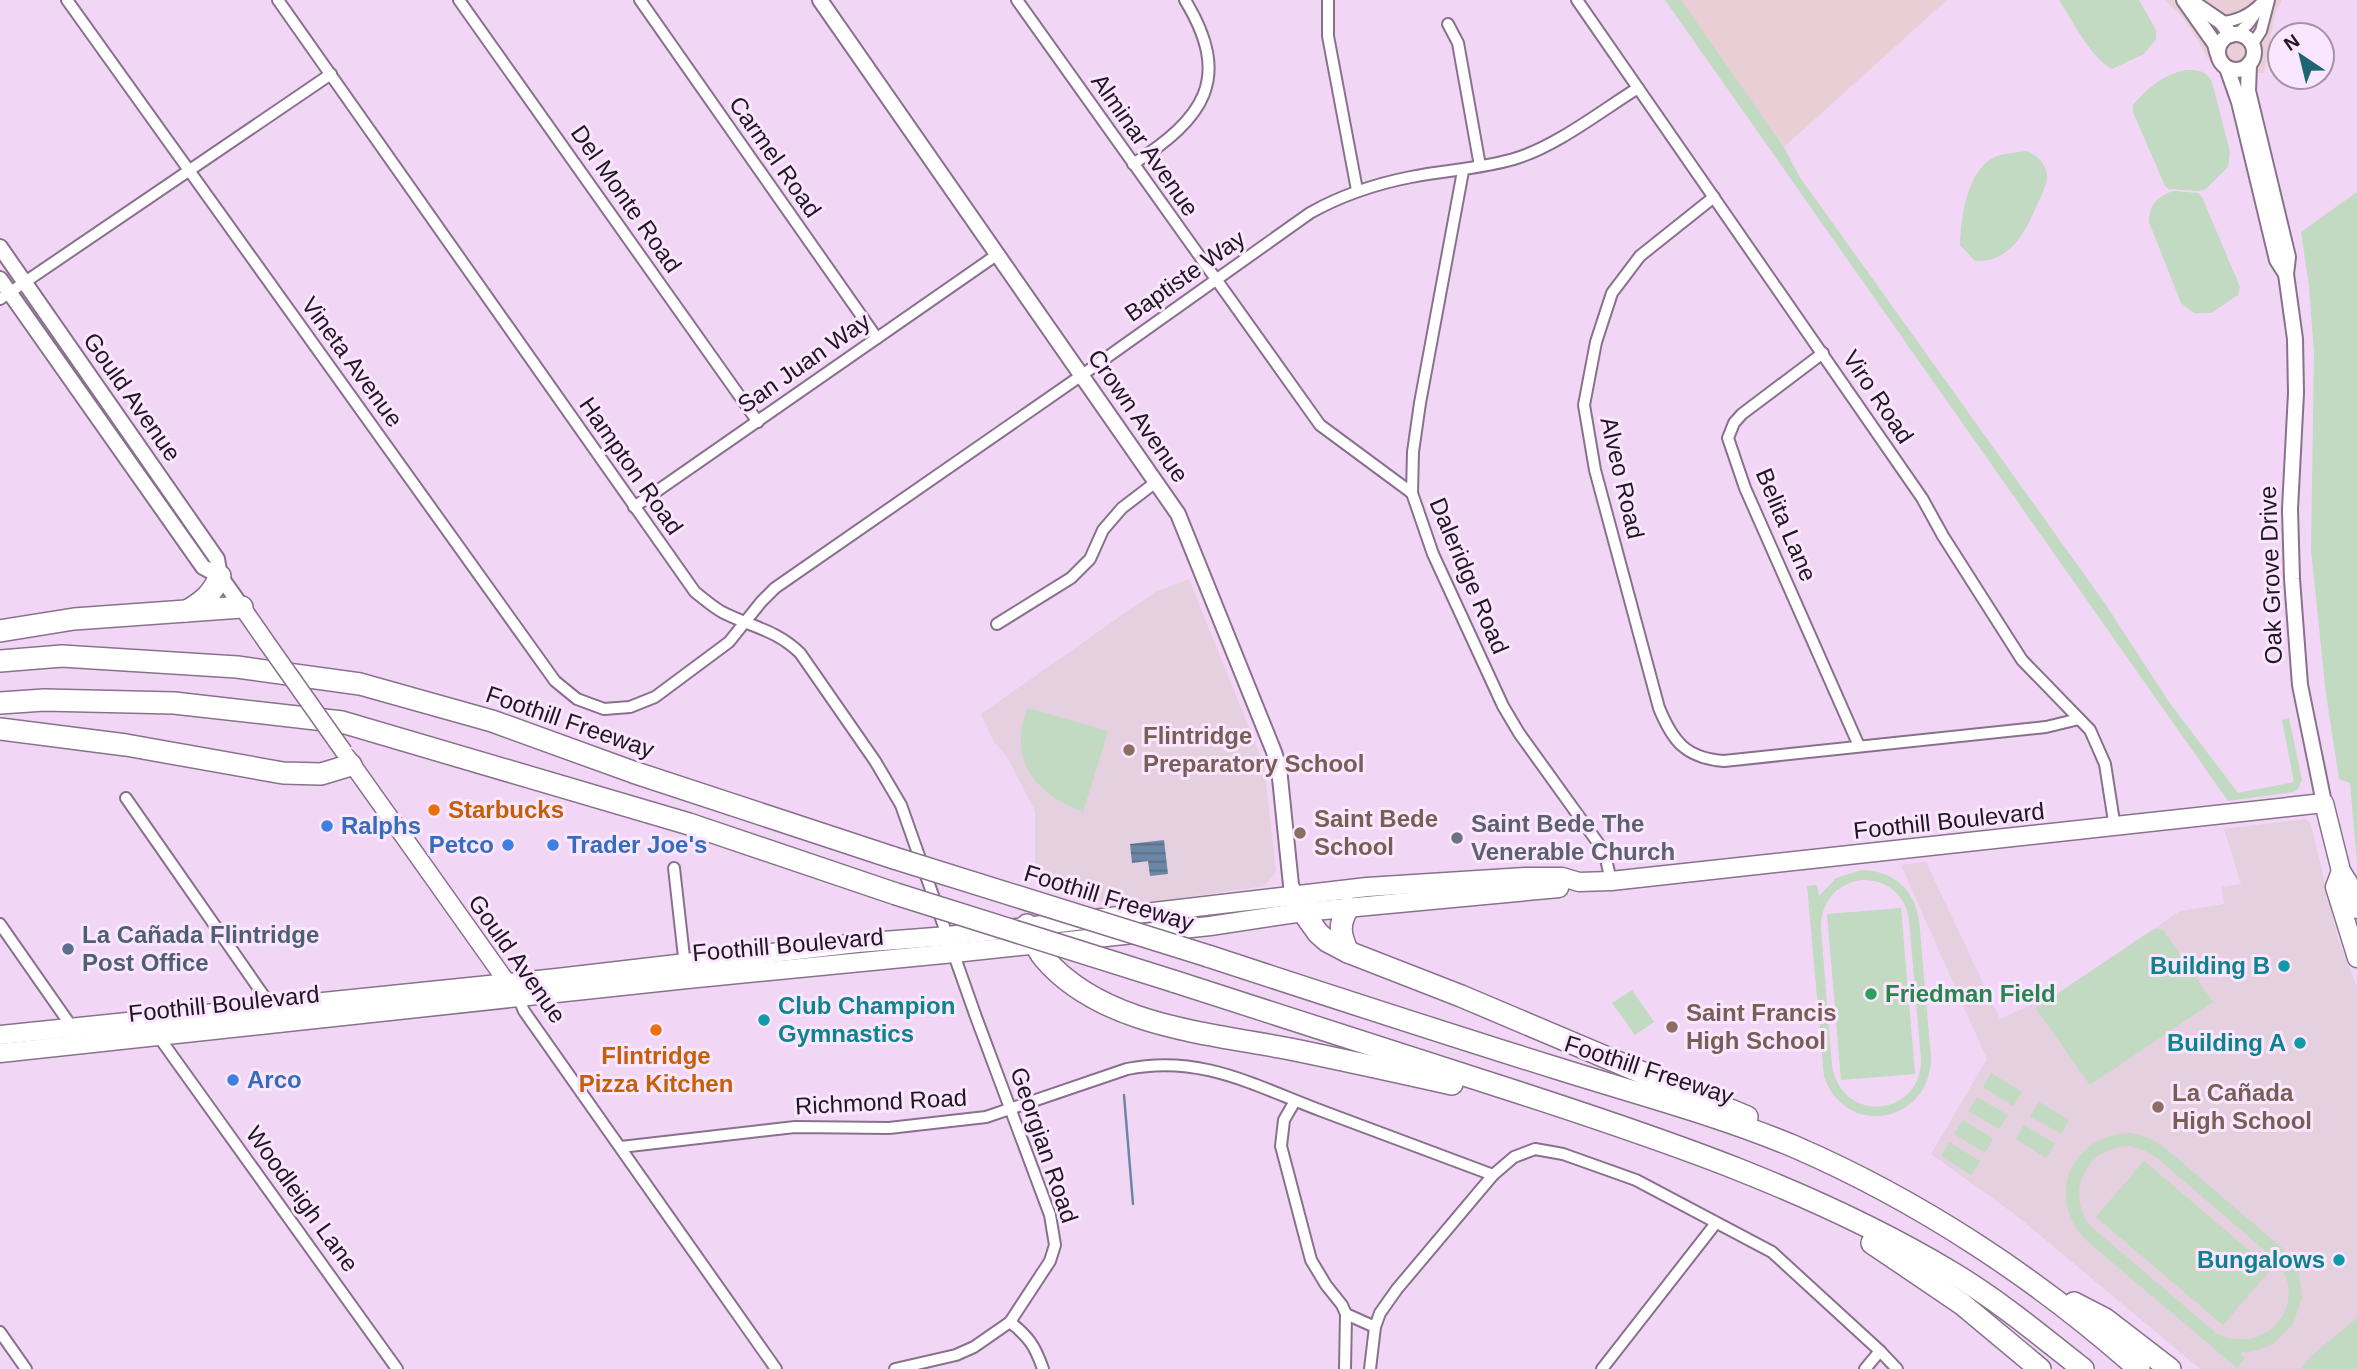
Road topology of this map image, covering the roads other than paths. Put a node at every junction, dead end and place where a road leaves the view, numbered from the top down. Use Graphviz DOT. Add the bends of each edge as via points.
graph roads {
  1 [pos="66,0"];
  2 [pos="278,0"];
  3 [pos="459,0"];
  4 [pos="639,0"];
  5 [pos="820,0"];
  6 [pos="1017,0"];
  7 [pos="1185,0"];
  8 [pos="1328,0"];
  9 [pos="1577,0"];
  10 [pos="2184,0"];
  11 [pos="2189,0"];
  12 [pos="2264,2"];
  13 [pos="2221,22"];
  14 [pos="1448,24"];
  15 [pos="2234,35"];
  16 [pos="2252,45"];
  17 [pos="2217,52"];
  18 [pos="2249,65"];
  19 [pos="2227,68"];
  20 [pos="331,74"];
  21 [pos="1638,88"];
  22 [pos="1133,164"];
  23 [pos="1480,166"];
  24 [pos="188,171"];
  25 [pos="1462,171"];
  26 [pos="1357,190"];
  27 [pos="1714,197"];
  28 [pos="0,247"];
  29 [pos="999,254"];
  30 [pos="2286,274"];
  31 [pos="0,279"];
  32 [pos="1215,280"];
  33 [pos="25,282"];
  34 [pos="5,295"];
  35 [pos="877,338"];
  36 [pos="1823,353"];
  37 [pos="1082,375"];
  38 [pos="758,422"];
  39 [pos="1156,482"];
  40 [pos="1412,493"];
  41 [pos="634,507"];
  42 [pos="220,576"];
  43 [pos="242,607"];
  44 [pos="186,611"];
  45 [pos="747,622"];
  46 [pos="997,624"];
  47 [pos="0,631"];
  48 [pos="0,661"];
  49 [pos="0,703"];
  50 [pos="630,707"];
  51 [pos="2080,719"];
  52 [pos="0,729"];
  53 [pos="1859,746"];
  54 [pos="347,758"];
  55 [pos="126,798"];
  56 [pos="2324,803"];
  57 [pos="2115,828"];
  58 [pos="674,868"];
  59 [pos="2341,871"];
  60 [pos="1611,881"];
  61 [pos="1579,882"];
  62 [pos="1299,904"];
  63 [pos="1348,908"];
  64 [pos="2357,909"];
  65 [pos="0,924"];
  66 [pos="1032,934"];
  67 [pos="948,936"];
  68 [pos="1348,952"];
  69 [pos="954,953"];
  70 [pos="2357,958"];
  71 [pos="686,971"];
  72 [pos="512,990"];
  73 [pos="271,1007"];
  74 [pos="285,1022"];
  75 [pos="154,1027"];
  76 [pos="0,1035"];
  77 [pos="76,1035"];
  78 [pos="0,1052"];
  79 [pos="1294,1101"];
  80 [pos="1011,1110"];
  81 [pos="1575,1111"];
  82 [pos="621,1147"];
  83 [pos="1847,1172"];
  84 [pos="1493,1175"];
  85 [pos="1787,1189"];
  86 [pos="1716,1223"];
  87 [pos="2019,1274"];
  88 [pos="1346,1314"];
  89 [pos="1010,1322"];
  90 [pos="1375,1326"];
  91 [pos="0,1332"];
  92 [pos="1880,1351"];
  93 [pos="26,1369"];
  94 [pos="397,1369"];
  95 [pos="776,1369"];
  96 [pos="895,1369"];
  97 [pos="1043,1369"];
  98 [pos="1345,1369"];
  99 [pos="1370,1369"];
  100 [pos="1602,1369"];
  101 [pos="1865,1369"];
  102 [pos="1897,1369"];
  103 [pos="2040,1369"];
  104 [pos="2083,1369"];
  105 [pos="2139,1369"];
  106 [pos="2170,1369"];
  1 -- 24 [label="street, Vineta Avenue"];
  2 -- 20 [label="street, Hampton Road"];
  3 -- 38 [label="street, Del Monte Road"];
  4 -- 35 [label="street, Carmel Road"];
  5 -- 29 [label="street, Crown Avenue"];
  6 -- 22 [label="street, Alminar Avenue"];
  7 -- 22 [label="street" via="1208,51 1206,89 1179,131"];
  8 -- 26 [label="street" via="1328,36"];
  9 -- 21 [label="street, Viro Road"];
  10 -- 17 [label="street"];
  11 -- 13 [label="street"];
  12 -- 13 [label="street" via="2235,20"];
  12 -- 15 [label="street"];
  12 -- 16 [label="street" via="2261,32"];
  13 -- 15 [label="street"];
  14 -- 23 [label="street" via="1458,43"];
  15 -- 16 [label="street"];
  15 -- 17 [label="street" via="2222,41"];
  16 -- 18 [label="street"];
  17 -- 19 [label="street"];
  18 -- 19 [label="street"];
  18 -- 30 [label="street, Oak Grove Drive" via="2248,91 2288,257"];
  19 -- 30 [label="street, Oak Grove Drive" via="2277,260"];
  20 -- 24 [label="street"];
  20 -- 41 [label="street, Hampton Road"];
  21 -- 23 [label="street, Baptiste Way" via="1544,146"];
  21 -- 27 [label="street, Viro Road"];
  22 -- 32 [label="street, Alminar Avenue"];
  23 -- 25 [label="street, Baptiste Way"];
  24 -- 33 [label="street"];
  24 -- 50 [label="street, Vineta Avenue" via="555,681 577,699 604,709"];
  25 -- 26 [label="street, Baptiste Way" via="1413,176"];
  25 -- 40 [label="street, Daleridge Road" via="1420,403"];
  26 -- 32 [label="street, Baptiste Way" via="1310,213"];
  27 -- 36 [label="street, Viro Road"];
  27 -- 53 [label="street, Alveo Road" via="1640,256 1612,293 1596,342 1584,405 1595,470 1659,708 1674,738 1696,756 1709,760"];
  28 -- 33 [label="street, Gould Avenue"];
  29 -- 35 [label="street, San Juan Way"];
  29 -- 37 [label="street, Crown Avenue"];
  30 -- 56 [label="street, Oak Grove Drive" via="2295,339 2290,509 2296,639 2300,684"];
  31 -- 34 [label="street, Gould Avenue"];
  32 -- 37 [label="street, Baptiste Way"];
  32 -- 40 [label="street, Alminar Avenue" via="1320,425"];
  33 -- 34 [label="street"];
  33 -- 42 [label="street, Gould Avenue" via="217,559"];
  34 -- 42 [label="street, Gould Avenue" via="203,567"];
  35 -- 38 [label="street, San Juan Way"];
  36 -- 51 [label="street, Viro Road" via="1922,498 2022,660"];
  36 -- 53 [label="street, Belita Lane" via="1742,414 1728,438 1745,488"];
  37 -- 39 [label="street, Crown Avenue"];
  37 -- 45 [label="street, Baptiste Way" via="775,587"];
  38 -- 41 [label="street, San Juan Way"];
  39 -- 46 [label="street" via="1102,530 1090,559 1070,578"];
  39 -- 62 [label="street, Crown Avenue" via="1178,514 1275,752 1291,885"];
  40 -- 60 [label="street, Daleridge Road" via="1433,554 1503,706 1601,847"];
  41 -- 45 [label="street, Hampton Road" via="695,592"];
  42 -- 43 [label="street, Gould Avenue"];
  42 -- 44 [label="highway" via="213,592"];
  43 -- 44 [label="highway"];
  43 -- 54 [label="main road, Gould Avenue, bridge"];
  44 -- 47 [label="highway"];
  45 -- 50 [label="street, Baptiste Way" via="729,642 655,697"];
  45 -- 67 [label="street, Hampton Road" via="786,640 800,653 875,761 901,805"];
  48 -- 83 [label="highway, Foothill Freeway, bridge" via="62,656 210,665 360,684 492,721 894,858 1734,1125"];
  49 -- 81 [label="highway, bridge" via="174,703 342,722 689,824"];
  51 -- 53 [label="street" via="2046,727"];
  51 -- 57 [label="street, Viro Road" via="2105,764"];
  52 -- 54 [label="highway" via="126,745 283,773 321,774"];
  54 -- 72 [label="main road, Gould Avenue"];
  55 -- 73 [label="street"];
  56 -- 57 [label="main road, Foothill Boulevard"];
  56 -- 59 [label="main road, Oak Grove Drive"];
  57 -- 60 [label="main road, Foothill Boulevard"];
  58 -- 71 [label="street"];
  59 -- 64 [label="main road, Oak Grove Drive"];
  59 -- 70 [label="main road, Oak Grove Drive" via="2335,887"];
  60 -- 61 [label="main road, Foothill Boulevard"];
  61 -- 62 [label="main road, Foothill Boulevard" via="1525,877 1367,887"];
  61 -- 63 [label="main road, Foothill Boulevard" via="1563,888"];
  62 -- 63 [label="main road, Foothill Boulevard"];
  62 -- 66 [label="main road, Foothill Boulevard"];
  62 -- 68 [label="highway" via="1318,933"];
  63 -- 68 [label="highway" via="1340,929"];
  65 -- 77 [label="street"];
  66 -- 67 [label="main road, Foothill Boulevard"];
  66 -- 69 [label="main road, Foothill Boulevard"];
  66 -- 81 [label="highway" via="1042,956 1056,970 1118,1009 1148,1020"];
  67 -- 69 [label="street, Georgian Road"];
  67 -- 71 [label="main road, Foothill Boulevard"];
  68 -- 83 [label="highway" via="1738,1112"];
  69 -- 71 [label="main road, Foothill Boulevard"];
  69 -- 80 [label="street, Georgian Road"];
  71 -- 72 [label="main road, Foothill Boulevard"];
  72 -- 73 [label="main road, Foothill Boulevard"];
  72 -- 74 [label="main road, Foothill Boulevard"];
  72 -- 82 [label="street, Gould Avenue"];
  73 -- 74 [label="street"];
  73 -- 75 [label="main road, Foothill Boulevard"];
  74 -- 75 [label="main road, Foothill Boulevard"];
  75 -- 77 [label="main road, Foothill Boulevard"];
  75 -- 94 [label="street, Woodleigh Lane"];
  76 -- 77 [label="main road, Foothill Boulevard"];
  77 -- 78 [label="main road, Foothill Boulevard"];
  79 -- 80 [label="street, Richmond Road" via="1218,1071 1146,1065"];
  79 -- 84 [label="street, Richmond Road"];
  79 -- 88 [label="street" via="1284,1119 1281,1146 1311,1260"];
  80 -- 82 [label="street, Richmond Road" via="889,1128 795,1127"];
  80 -- 89 [label="street, Georgian Road" via="1050,1215 1055,1245 1050,1261"];
  81 -- 85 [label="highway"];
  82 -- 95 [label="street, Gould Avenue"];
  83 -- 87 [label="highway, Foothill Freeway" via="1934,1219"];
  84 -- 86 [label="street" via="1514,1157 1535,1149 1547,1151 1636,1180"];
  84 -- 90 [label="street" via="1397,1289"];
  85 -- 103 [label="highway" via="1913,1268"];
  85 -- 104 [label="highway" via="1864,1224 1953,1273"];
  86 -- 92 [label="street" via="1772,1252"];
  86 -- 100 [label="street"];
  87 -- 105 [label="highway, Foothill Freeway"];
  87 -- 106 [label="highway" via="2105,1319"];
  88 -- 90 [label="street"];
  88 -- 98 [label="street"];
  89 -- 96 [label="street, Georgian Road" via="956,1355"];
  89 -- 97 [label="street" via="1028,1337"];
  90 -- 99 [label="street"];
  91 -- 93 [label="street"];
  92 -- 101 [label="street"];
  92 -- 102 [label="street"];
}
